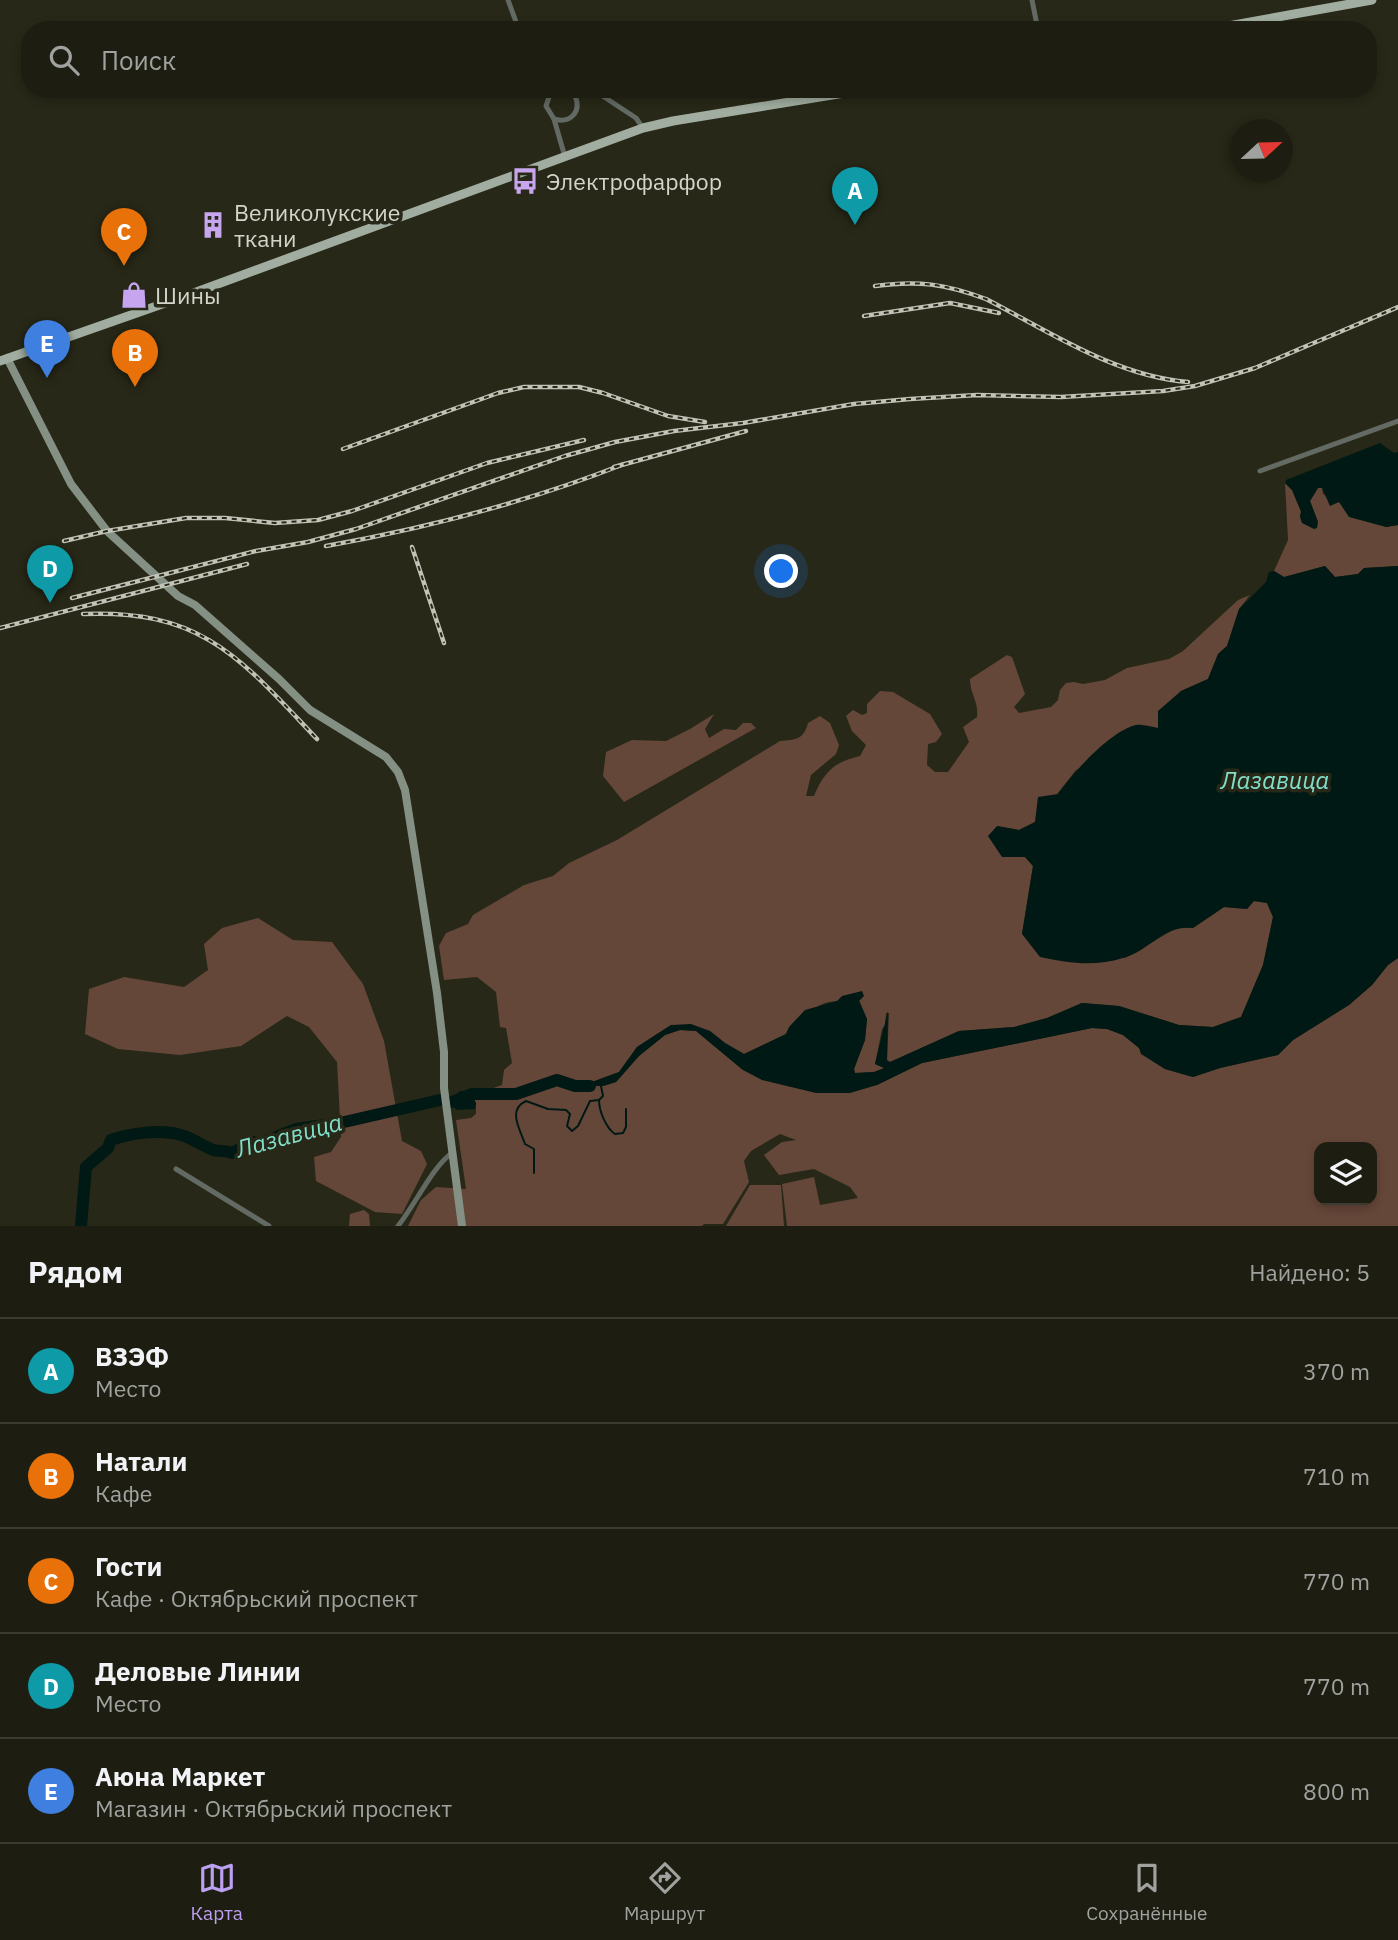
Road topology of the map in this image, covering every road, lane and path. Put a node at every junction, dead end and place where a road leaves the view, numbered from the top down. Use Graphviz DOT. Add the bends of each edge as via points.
graph roads {
  1 [pos="508,0"];
  2 [pos="1032,0"];
  3 [pos="1372,0"];
  4 [pos="1331,4"];
  5 [pos="516,21"];
  6 [pos="1036,21"];
  7 [pos="1249,21"];
  8 [pos="548,98"];
  9 [pos="576,98"];
  10 [pos="606,98"];
  11 [pos="814,98"];
  12 [pos="554,118"];
  13 [pos="643,128"];
  14 [pos="565,156"];
  15 [pos="4,359"];
  16 [pos="1398,421"];
  17 [pos="1260,471"];
  18 [pos="452,1153"];
  19 [pos="176,1169"];
  20 [pos="269,1226"];
  21 [pos="398,1226"];
  22 [pos="461,1226"];
  1 -- 5 [label="street"];
  2 -- 6 [label="street"];
  3 -- 4 [label="main road"];
  4 -- 7 [label="main road"];
  8 -- 12 [label="street" via="548,111"];
  9 -- 12 [label="street" via="574,116 565,121"];
  10 -- 13 [label="street"];
  11 -- 13 [label="main road"];
  12 -- 14 [label="street"];
  13 -- 14 [label="main road"];
  14 -- 15 [label="main road"];
  15 -- 18 [label="street" via="71,484 107,531 310,710 386,757 398,772 405,790 438,993"];
  16 -- 17 [label="street"];
  18 -- 21 [label="street" via="443,1159"];
  18 -- 22 [label="street"];
  19 -- 20 [label="street"];
}
